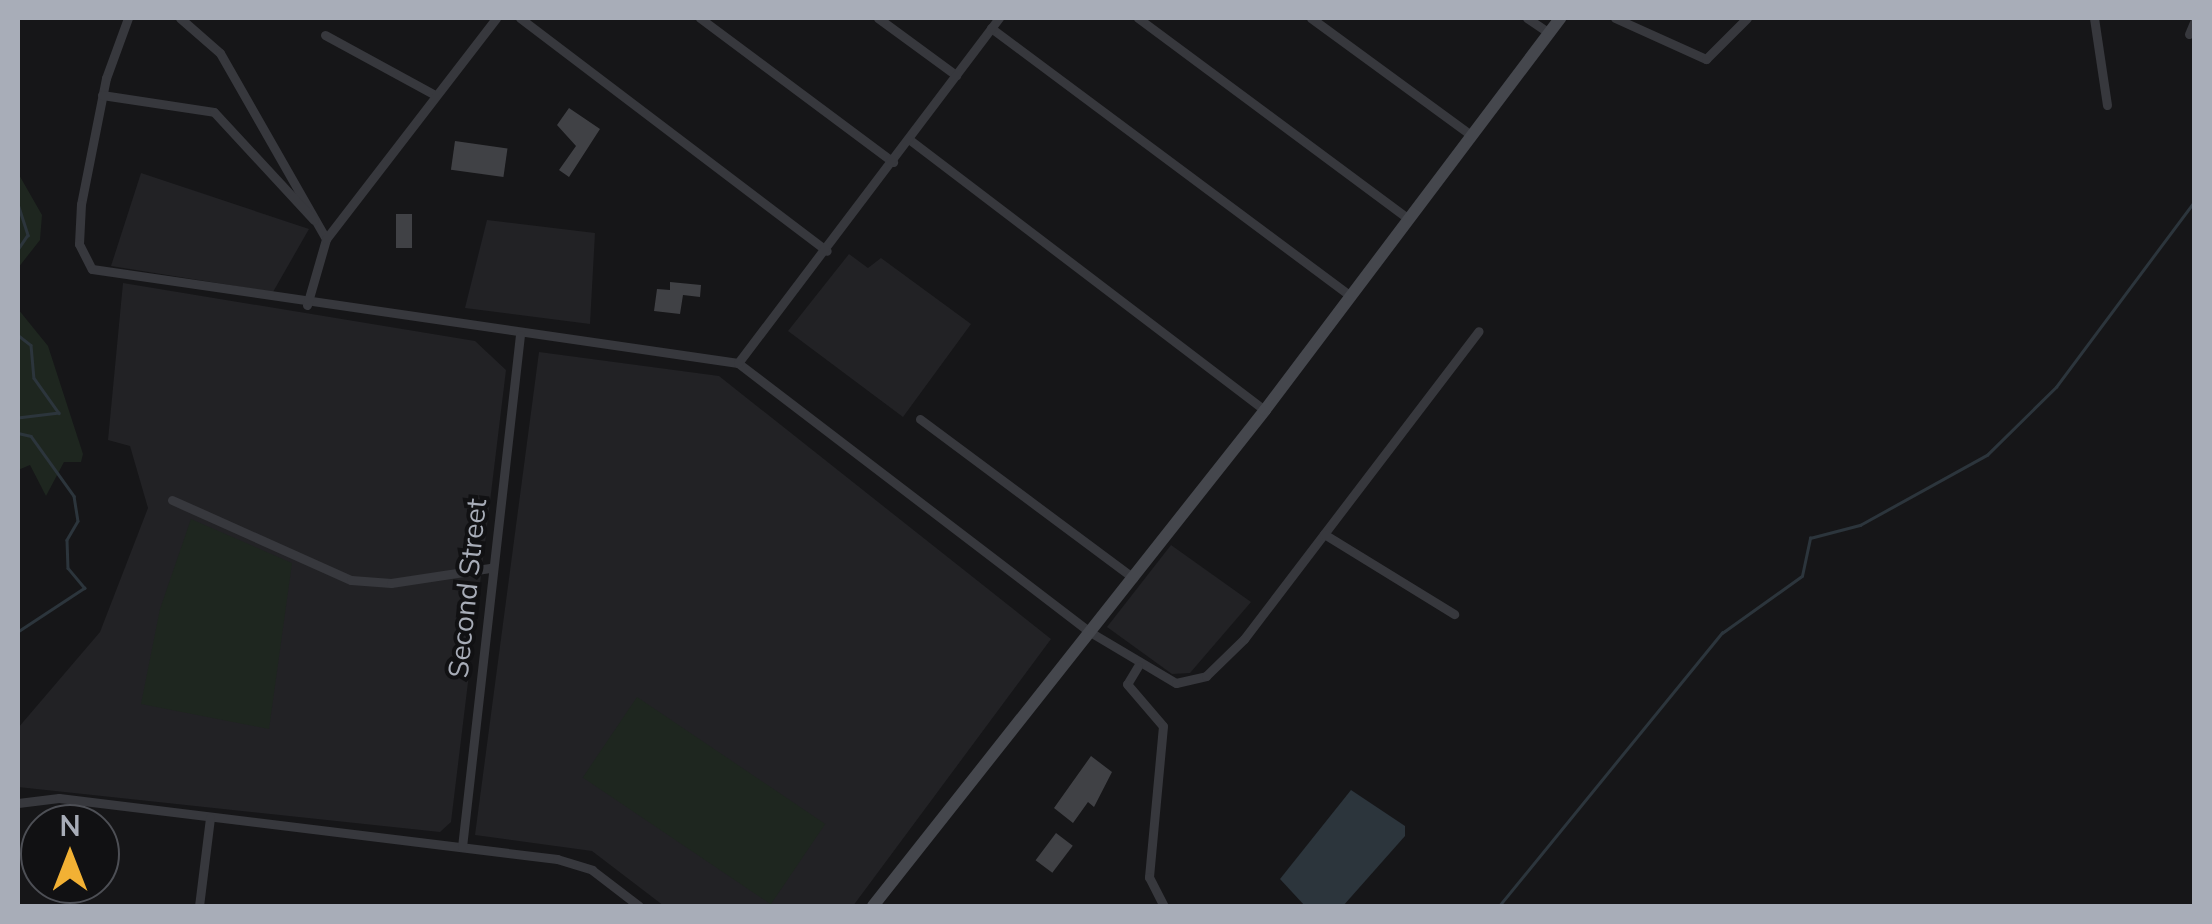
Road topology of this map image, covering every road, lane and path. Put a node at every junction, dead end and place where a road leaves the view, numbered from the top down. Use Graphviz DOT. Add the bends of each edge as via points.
graph roads {
  1 [pos="128,18"];
  2 [pos="180,18"];
  3 [pos="496,18"];
  4 [pos="520,18"];
  5 [pos="700,18"];
  6 [pos="878,18"];
  7 [pos="1000,18"];
  8 [pos="1138,18"];
  9 [pos="1311,18"];
  10 [pos="1527,18"];
  11 [pos="1560,18"];
  12 [pos="1615,18"];
  13 [pos="1747,18"];
  14 [pos="2094,18"];
  15 [pos="2194,22"];
  16 [pos="991,28"];
  17 [pos="1548,32"];
  18 [pos="2189,34"];
  19 [pos="325,36"];
  20 [pos="956,75"];
  21 [pos="433,94"];
  22 [pos="102,95"];
  23 [pos="2107,104"];
  24 [pos="1468,133"];
  25 [pos="910,140"];
  26 [pos="893,162"];
  27 [pos="1406,218"];
  28 [pos="316,222"];
  29 [pos="326,240"];
  30 [pos="827,251"];
  31 [pos="1349,295"];
  32 [pos="307,305"];
  33 [pos="1479,331"];
  34 [pos="520,335"];
  35 [pos="738,363"];
  36 [pos="1265,410"];
  37 [pos="920,419"];
  38 [pos="172,500"];
  39 [pos="1324,534"];
  40 [pos="490,568"];
  41 [pos="1132,578"];
  42 [pos="1454,614"];
  43 [pos="1090,632"];
  44 [pos="1138,666"];
  45 [pos="21,799"];
  46 [pos="210,818"];
  47 [pos="462,847"];
  48 [pos="198,906"];
  49 [pos="639,906"];
  50 [pos="873,906"];
  51 [pos="1164,906"];
  1 -- 22 [label="street"];
  2 -- 28 [label="street" via="220,53"];
  3 -- 21 [label="street"];
  4 -- 30 [label="street"];
  5 -- 26 [label="street"];
  6 -- 20 [label="street"];
  7 -- 16 [label="street"];
  8 -- 27 [label="street"];
  9 -- 24 [label="street"];
  10 -- 17 [label="street"];
  11 -- 17 [label="main road"];
  12 -- 13 [label="street" via="1706,59"];
  14 -- 23 [label="street"];
  15 -- 18 [label="street"];
  16 -- 20 [label="street"];
  16 -- 31 [label="street"];
  17 -- 24 [label="main road"];
  19 -- 21 [label="street"];
  20 -- 25 [label="street"];
  21 -- 29 [label="street"];
  22 -- 28 [label="street" via="214,112"];
  22 -- 32 [label="street" via="80,204 78,244 92,269"];
  24 -- 27 [label="main road"];
  25 -- 26 [label="street"];
  25 -- 36 [label="street"];
  26 -- 30 [label="street"];
  27 -- 31 [label="main road"];
  28 -- 29 [label="street"];
  29 -- 32 [label="street"];
  30 -- 35 [label="street"];
  31 -- 36 [label="main road"];
  32 -- 34 [label="street"];
  33 -- 39 [label="street"];
  34 -- 35 [label="street"];
  34 -- 40 [label="street, Second Street"];
  35 -- 43 [label="street"];
  36 -- 41 [label="main road"];
  37 -- 41 [label="street"];
  38 -- 40 [label="street" via="351,580 391,584"];
  39 -- 42 [label="street"];
  39 -- 44 [label="street" via="1206,676 1176,683"];
  40 -- 47 [label="street, Second Street"];
  41 -- 43 [label="main road"];
  43 -- 44 [label="street"];
  43 -- 50 [label="main road"];
  44 -- 51 [label="street" via="1127,684 1163,726 1149,877"];
  45 -- 46 [label="street"];
  46 -- 47 [label="street"];
  46 -- 48 [label="street"];
  47 -- 49 [label="street" via="592,870"];
}
